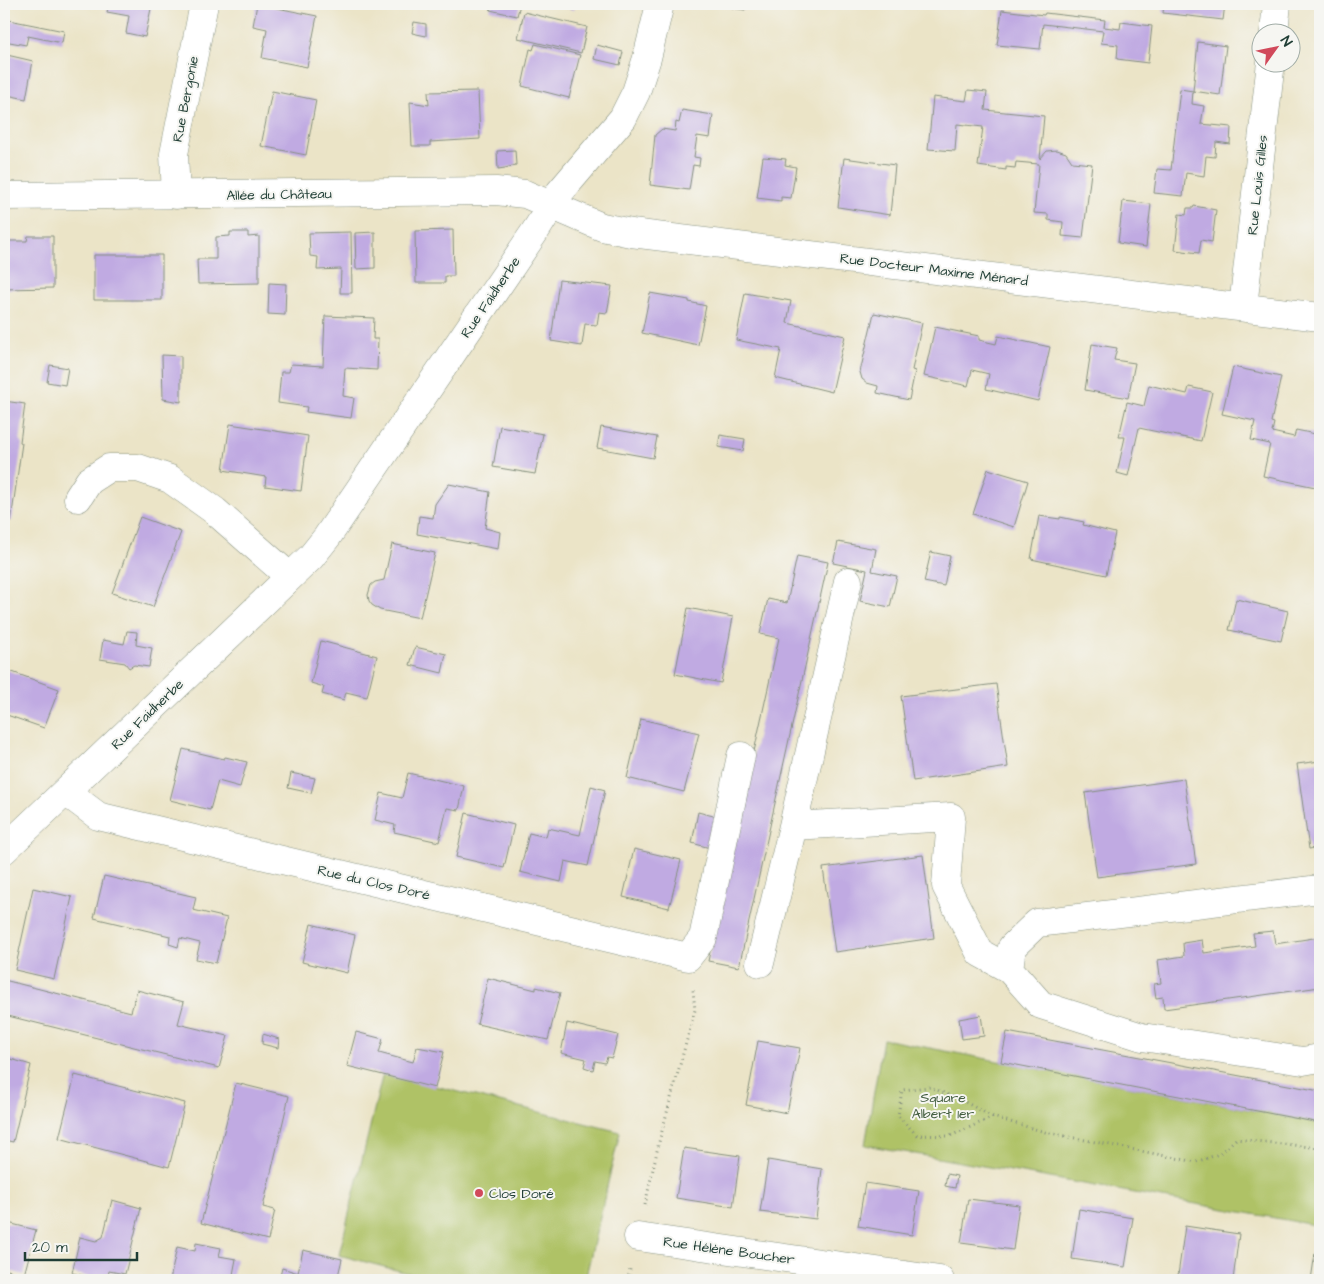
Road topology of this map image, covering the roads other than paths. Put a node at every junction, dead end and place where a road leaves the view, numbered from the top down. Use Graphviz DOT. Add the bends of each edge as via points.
graph roads {
  1 [pos="204,4"];
  2 [pos="660,4"];
  3 [pos="1277,4"];
  4 [pos="1275,22"];
  5 [pos="1270,72"];
  6 [pos="176,195"];
  7 [pos="4,196"];
  8 [pos="552,204"];
  9 [pos="1244,307"];
  10 [pos="1320,317"];
  11 [pos="78,498"];
  12 [pos="290,577"];
  13 [pos="848,581"];
  14 [pos="741,756"];
  15 [pos="66,792"];
  16 [pos="793,826"];
  17 [pos="4,850"];
  18 [pos="1320,889"];
  19 [pos="760,963"];
  20 [pos="1009,969"];
  21 [pos="1320,1058"];
  22 [pos="638,1237"];
  23 [pos="940,1280"];
  1 -- 6 [label="street, Rue Bergonie" via="174,154"];
  2 -- 8 [label="street, Rue Faidherbe" via="632,101 622,118"];
  3 -- 4 [label="street"];
  5 -- 9 [label="street, Rue Louis Gilles"];
  6 -- 7 [label="street, Allée du Château"];
  6 -- 8 [label="street, Allée du Château" via="496,191 525,194"];
  8 -- 9 [label="street, Rue Docteur Maxime Ménard" via="602,227 631,233"];
  8 -- 12 [label="street, Rue Faidherbe" via="327,537"];
  9 -- 10 [label="street, Rue Docteur Maxime Ménard"];
  11 -- 12 [label="street" via="89,481 109,468 138,468 170,479 215,511"];
  12 -- 15 [label="street, Rue Faidherbe"];
  13 -- 16 [label="street"];
  14 -- 15 [label="street, Rue du Clos Doré" via="703,938 688,957 98,816"];
  15 -- 17 [label="street, Rue Faidherbe"];
  16 -- 19 [label="street"];
  16 -- 20 [label="street" via="951,817 946,886 980,953"];
  18 -- 20 [label="street" via="1037,923 1012,947"];
  20 -- 21 [label="street" via="1041,1006 1142,1038 1303,1061"];
  22 -- 23 [label="street, Rue Hélène Boucher"];
}
